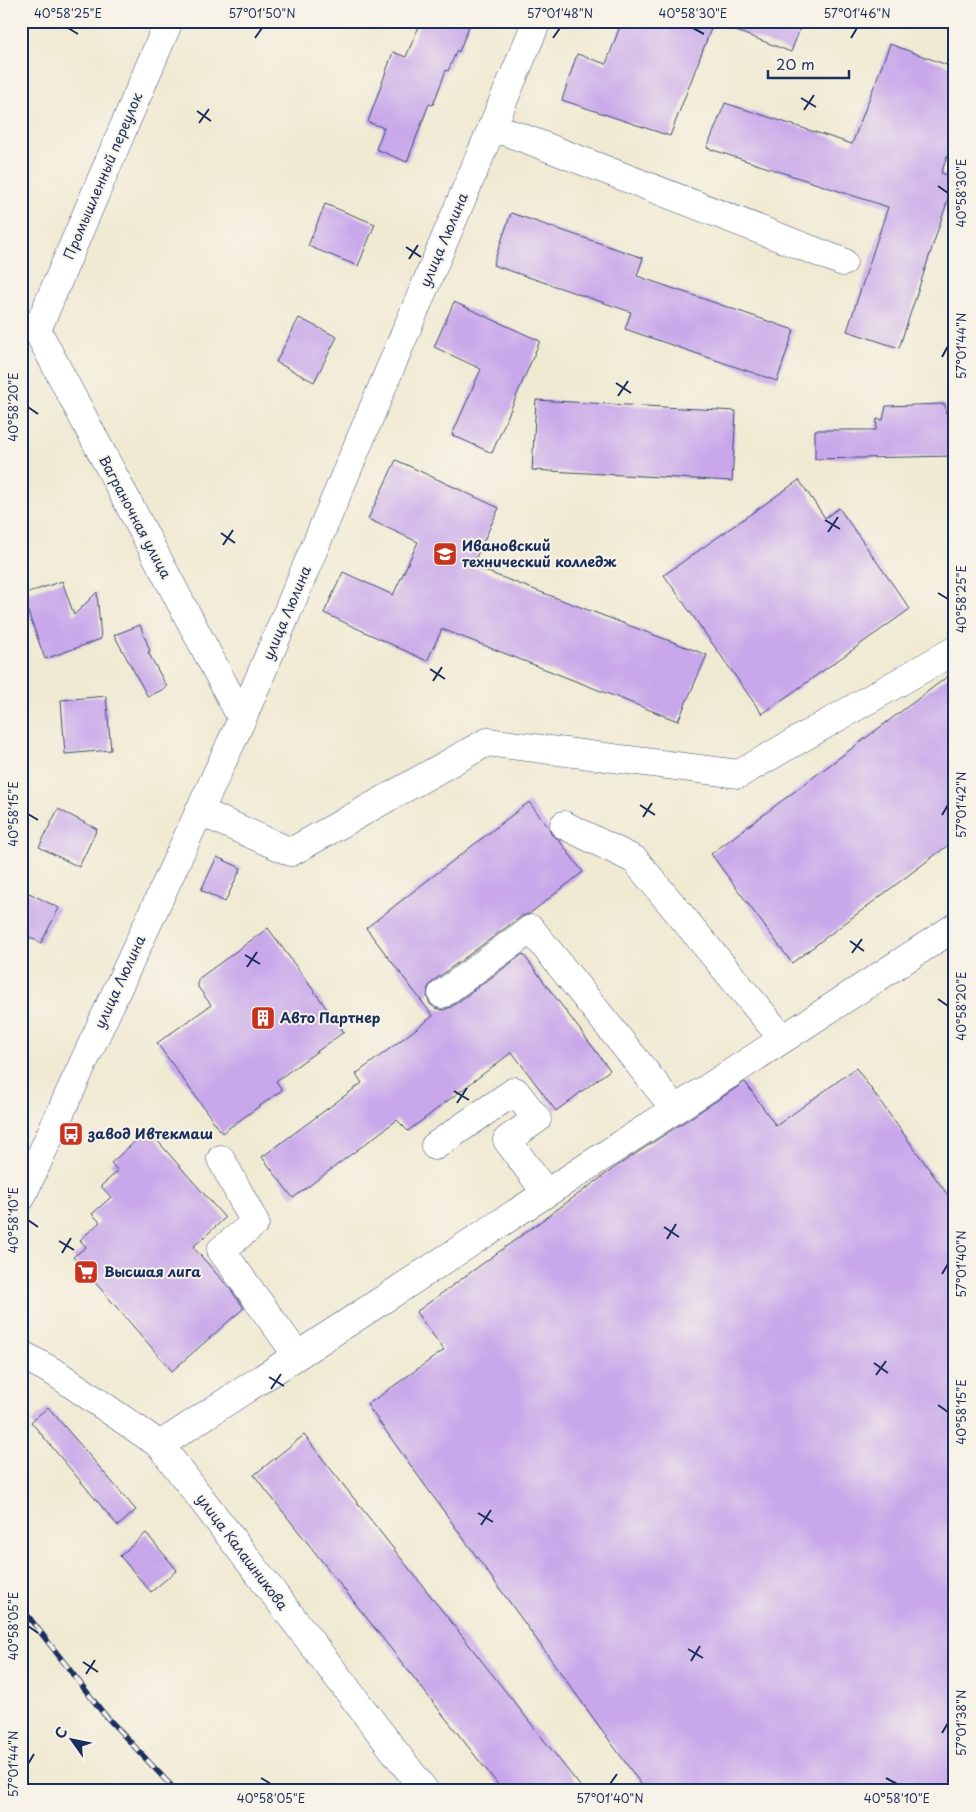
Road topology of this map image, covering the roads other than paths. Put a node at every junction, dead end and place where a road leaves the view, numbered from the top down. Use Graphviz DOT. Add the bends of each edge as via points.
graph roads {
  1 [pos="168,21"];
  2 [pos="537,21"];
  3 [pos="492,128"];
  4 [pos="843,262"];
  5 [pos="29,327"];
  6 [pos="955,650"];
  7 [pos="242,719"];
  8 [pos="199,811"];
  9 [pos="564,825"];
  10 [pos="955,927"];
  11 [pos="442,994"];
  12 [pos="783,1039"];
  13 [pos="675,1109"];
  14 [pos="435,1146"];
  15 [pos="221,1159"];
  16 [pos="546,1193"];
  17 [pos="21,1198"];
  18 [pos="21,1354"];
  19 [pos="297,1355"];
  20 [pos="160,1445"];
  21 [pos="425,1791"];
  1 -- 5 [label="street, Промышленный переулок"];
  2 -- 3 [label="street, улица Люлина"];
  3 -- 4 [label="street"];
  3 -- 7 [label="street, улица Люлина"];
  5 -- 7 [label="street, Ваграночная улица"];
  6 -- 8 [label="street" via="739,774 487,742 291,852"];
  7 -- 8 [label="street, улица Люлина"];
  8 -- 17 [label="street, улица Люлина"];
  9 -- 12 [label="street" via="635,860"];
  10 -- 12 [label="street"];
  11 -- 13 [label="street" via="531,929"];
  12 -- 13 [label="street"];
  13 -- 16 [label="street"];
  14 -- 16 [label="street" via="515,1091 537,1119 507,1140"];
  15 -- 19 [label="street" via="255,1223 221,1250"];
  16 -- 19 [label="street"];
  18 -- 20 [label="street, улица Калашникова" via="58,1374"];
  19 -- 20 [label="street"];
  20 -- 21 [label="street, улица Калашникова"];
}
